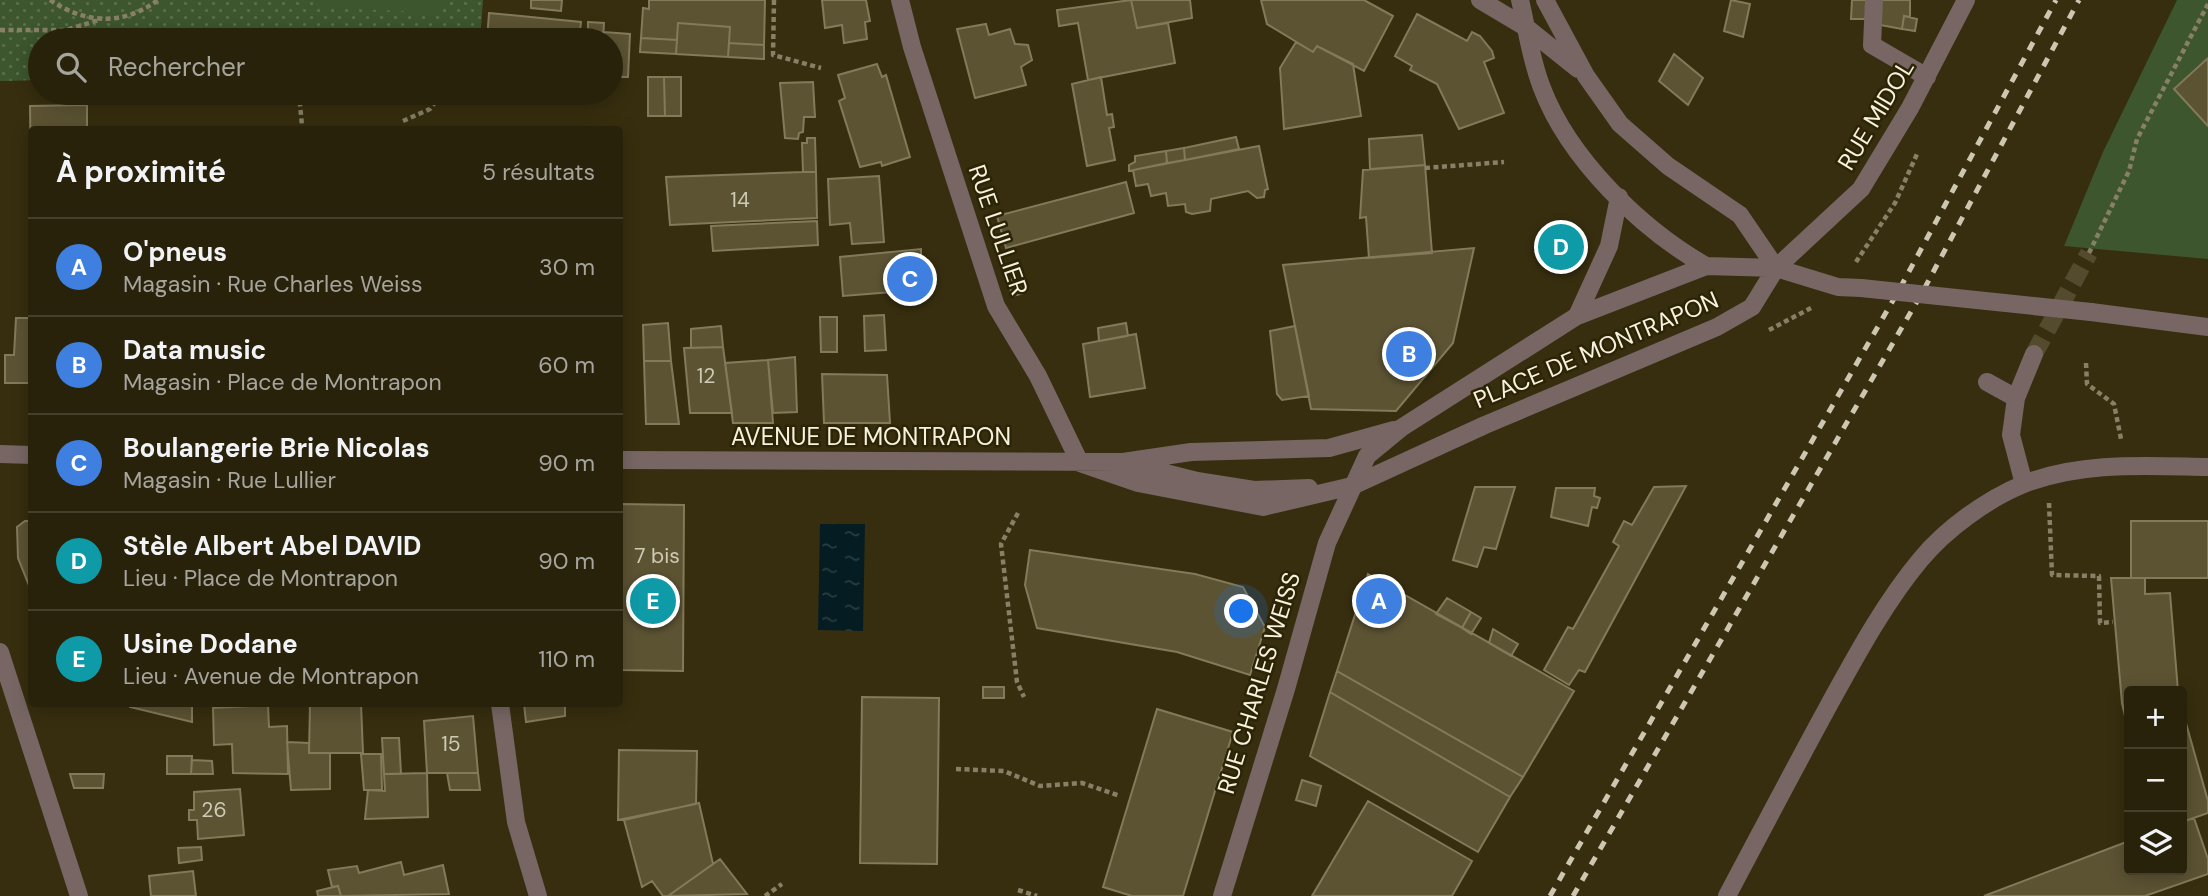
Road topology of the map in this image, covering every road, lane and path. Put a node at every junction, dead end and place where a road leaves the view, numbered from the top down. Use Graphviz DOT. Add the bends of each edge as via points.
graph roads {
  1 [pos="50,0"];
  2 [pos="158,0"];
  3 [pos="774,0"];
  4 [pos="900,0"];
  5 [pos="1480,0"];
  6 [pos="1520,0"];
  7 [pos="1545,0"];
  8 [pos="1874,0"];
  9 [pos="1966,0"];
  10 [pos="2208,4"];
  11 [pos="100,20"];
  12 [pos="1527,27"];
  13 [pos="73,28"];
  14 [pos="0,30"];
  15 [pos="28,30"];
  16 [pos="821,68"];
  17 [pos="1586,76"];
  18 [pos="1927,77"];
  19 [pos="300,105"];
  20 [pos="433,105"];
  21 [pos="403,121"];
  22 [pos="302,126"];
  23 [pos="1504,162"];
  24 [pos="1425,168"];
  25 [pos="1619,197"];
  26 [pos="2089,253"];
  27 [pos="1706,266"];
  28 [pos="1776,268"];
  29 [pos="1577,316"];
  30 [pos="1784,324"];
  31 [pos="2208,327"];
  32 [pos="1764,332"];
  33 [pos="2034,354"];
  34 [pos="2086,363"];
  35 [pos="1987,382"];
  36 [pos="2015,398"];
  37 [pos="1401,428"];
  38 [pos="2121,439"];
  39 [pos="0,454"];
  40 [pos="28,455"];
  41 [pos="623,460"];
  42 [pos="1123,462"];
  43 [pos="1080,463"];
  44 [pos="2208,467"];
  45 [pos="2024,484"];
  46 [pos="1352,486"];
  47 [pos="2049,503"];
  48 [pos="1018,513"];
  49 [pos="2113,622"];
  50 [pos="0,652"];
  51 [pos="1024,697"];
  52 [pos="500,707"];
  53 [pos="956,769"];
  54 [pos="1120,796"];
  55 [pos="782,884"];
  56 [pos="1018,890"];
  57 [pos="79,896"];
  58 [pos="538,896"];
  59 [pos="765,896"];
  60 [pos="1037,896"];
  61 [pos="1222,896"];
  62 [pos="1727,896"];
  1 -- 11 [label="path" via="67,11"];
  2 -- 11 [label="path" via="120,19"];
  3 -- 16 [label="path" via="773,55"];
  4 -- 43 [label="street, RUE LULLIER" via="996,306 1038,376"];
  5 -- 12 [label="street"];
  6 -- 12 [label="street, PLACE DE MONTRAPON"];
  7 -- 17 [label="street"];
  8 -- 18 [label="street" via="1872,45"];
  9 -- 18 [label="street, RUE MIDOL"];
  10 -- 26 [label="path" via="2137,139 2129,172"];
  11 -- 13 [label="path"];
  12 -- 17 [label="street"];
  12 -- 25 [label="street, PLACE DE MONTRAPON" via="1541,88 1568,139"];
  14 -- 15 [label="path"];
  17 -- 28 [label="street" via="1620,124 1668,166 1740,215"];
  18 -- 28 [label="street, RUE MIDOL" via="1861,189"];
  19 -- 22 [label="path"];
  20 -- 21 [label="path"];
  23 -- 24 [label="path"];
  25 -- 27 [label="street, PLACE DE MONTRAPON" via="1654,232"];
  25 -- 29 [label="street, PLACE DE MONTRAPON" via="1609,246"];
  27 -- 28 [label="street, PLACE DE MONTRAPON"];
  27 -- 29 [label="street, PLACE DE MONTRAPON"];
  28 -- 31 [label="street, bridge" via="1838,287"];
  28 -- 46 [label="street, PLACE DE MONTRAPON" via="1752,307 1717,327"];
  29 -- 37 [label="street, PLACE DE MONTRAPON"];
  30 -- 32 [label="path"];
  33 -- 36 [label="street"];
  34 -- 38 [label="path" via="2087,384 2114,404"];
  35 -- 36 [label="street"];
  36 -- 45 [label="street" via="2011,435"];
  37 -- 42 [label="street, AVENUE DE MONTRAPON" via="1329,448 1191,452"];
  37 -- 46 [label="street, RUE CHARLES WEISS" via="1367,456"];
  39 -- 40 [label="street"];
  41 -- 43 [label="street, AVENUE DE MONTRAPON"];
  42 -- 43 [label="street, AVENUE DE MONTRAPON"];
  42 -- 46 [label="street, AVENUE DE MONTRAPON" via="1254,490"];
  43 -- 46 [label="street" via="1139,483 1263,507"];
  44 -- 45 [label="street" via="2122,466"];
  45 -- 62 [label="street" via="1951,531 1902,583 1852,662"];
  46 -- 61 [label="street, RUE CHARLES WEISS" via="1327,543"];
  47 -- 49 [label="path" via="2052,576 2099,576 2100,623"];
  48 -- 51 [label="path" via="1001,544 1017,682"];
  50 -- 57 [label="street"];
  52 -- 58 [label="street" via="516,822"];
  53 -- 54 [label="path" via="1004,771 1040,786 1082,783"];
  55 -- 59 [label="path"];
  56 -- 60 [label="path"];
}
